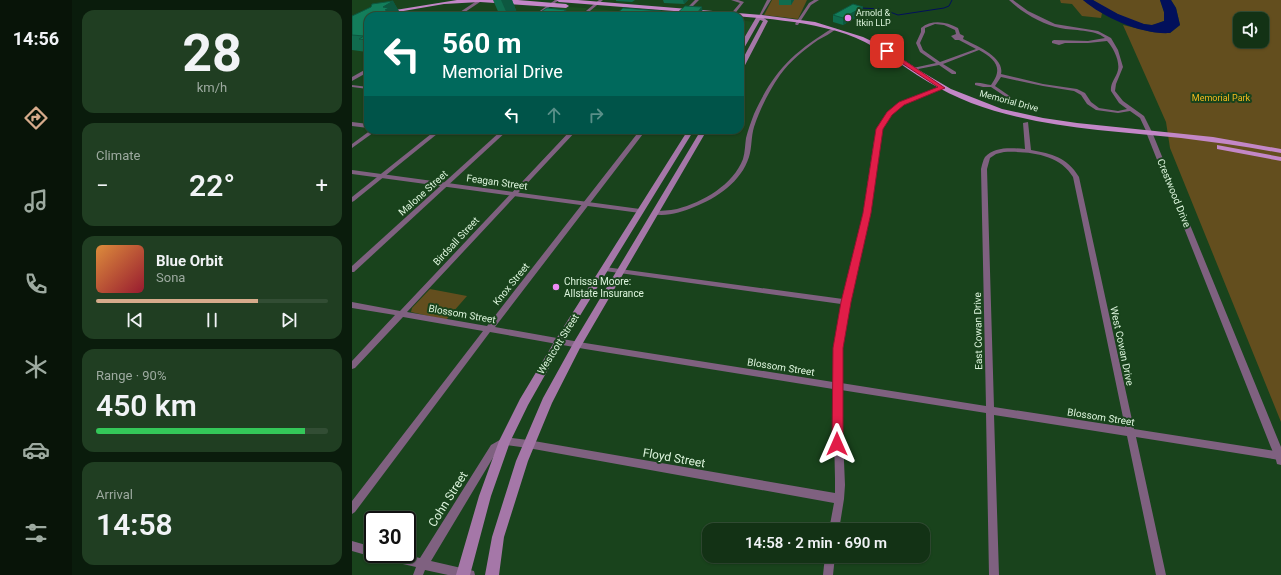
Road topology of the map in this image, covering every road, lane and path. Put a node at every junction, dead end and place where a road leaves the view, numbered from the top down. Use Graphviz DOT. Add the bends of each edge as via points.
graph roads {
  1 [pos="442,0"];
  2 [pos="481,0"];
  3 [pos="558,0"];
  4 [pos="697,0"];
  5 [pos="733,0"];
  6 [pos="769,0"];
  7 [pos="817,0"];
  8 [pos="1011,0"];
  9 [pos="599,2"];
  10 [pos="551,4"];
  11 [pos="640,7"];
  12 [pos="592,8"];
  13 [pos="635,11"];
  14 [pos="687,11"];
  15 [pos="462,12"];
  16 [pos="540,12"];
  17 [pos="587,12"];
  18 [pos="644,12"];
  19 [pos="698,12"];
  20 [pos="733,12"];
  21 [pos="744,16"];
  22 [pos="759,18"];
  23 [pos="744,19"];
  24 [pos="766,21"];
  25 [pos="798,23"];
  26 [pos="831,30"];
  27 [pos="1049,36"];
  28 [pos="1110,39"];
  29 [pos="856,41"];
  30 [pos="745,42"];
  31 [pos="754,42"];
  32 [pos="880,47"];
  33 [pos="979,49"];
  34 [pos="744,60"];
  35 [pos="939,64"];
  36 [pos="914,69"];
  37 [pos="364,72"];
  38 [pos="907,72"];
  39 [pos="954,73"];
  40 [pos="1000,75"];
  41 [pos="352,79"];
  42 [pos="977,84"];
  43 [pos="352,86"];
  44 [pos="992,86"];
  45 [pos="364,88"];
  46 [pos="942,88"];
  47 [pos="935,90"];
  48 [pos="1009,98"];
  49 [pos="969,103"];
  50 [pos="1132,109"];
  51 [pos="1026,123"];
  52 [pos="1055,123"];
  53 [pos="352,124"];
  54 [pos="364,126"];
  55 [pos="368,134"];
  56 [pos="434,134"];
  57 [pos="502,134"];
  58 [pos="570,134"];
  59 [pos="640,134"];
  60 [pos="688,134"];
  61 [pos="702,134"];
  62 [pos="1151,136"];
  63 [pos="352,146"];
  64 [pos="1281,151"];
  65 [pos="1028,152"];
  66 [pos="1281,159"];
  67 [pos="352,172"];
  68 [pos="382,176"];
  69 [pos="446,184"];
  70 [pos="514,194"];
  71 [pos="352,200"];
  72 [pos="586,204"];
  73 [pos="640,211"];
  74 [pos="655,213"];
  75 [pos="605,269"];
  76 [pos="352,270"];
  77 [pos="621,271"];
  78 [pos="846,302"];
  79 [pos="352,305"];
  80 [pos="401,314"];
  81 [pos="488,330"];
  82 [pos="559,342"];
  83 [pos="577,345"];
  84 [pos="352,366"];
  85 [pos="837,387"];
  86 [pos="990,411"];
  87 [pos="1130,432"];
  88 [pos="506,442"];
  89 [pos="528,444"];
  90 [pos="1280,458"];
  91 [pos="839,499"];
  92 [pos="352,509"];
  93 [pos="835,523"];
  94 [pos="352,546"];
  95 [pos="364,549"];
  96 [pos="415,563"];
  97 [pos="829,563"];
  98 [pos="422,565"];
  99 [pos="418,575"];
  100 [pos="465,575"];
  101 [pos="492,575"];
  102 [pos="828,575"];
  103 [pos="994,575"];
  104 [pos="1161,575"];
  1 -- 2 [label="main road" via="378,12"];
  2 -- 10 [label="main road"];
  2 -- 15 [label="street"];
  3 -- 9 [label="main road, Memorial Drive"];
  3 -- 10 [label="street"];
  4 -- 14 [label="street"];
  5 -- 20 [label="street" via="741,1"];
  6 -- 22 [label="street"];
  7 -- 25 [label="street" via="810,4"];
  8 -- 28 [label="street" via="1054,25 1098,32"];
  9 -- 11 [label="main road, Memorial Drive"];
  9 -- 12 [label="street"];
  10 -- 12 [label="main road"];
  10 -- 16 [label="street"];
  11 -- 13 [label="street"];
  11 -- 14 [label="main road, Memorial Drive"];
  12 -- 13 [label="main road"];
  12 -- 17 [label="street"];
  13 -- 18 [label="main road"];
  14 -- 19 [label="main road, Memorial Drive"];
  21 -- 22 [label="main road, Memorial Drive"];
  22 -- 23 [label="main road, Memorial Drive"];
  22 -- 24 [label="main road, Memorial Drive"];
  22 -- 25 [label="main road, Memorial Drive"];
  22 -- 30 [label="main road"];
  24 -- 25 [label="main road, Memorial Drive"];
  24 -- 31 [label="main road"];
  25 -- 26 [label="main road, Memorial Drive"];
  26 -- 29 [label="main road, Memorial Drive"];
  26 -- 32 [label="main road, Memorial Drive" via="851,34"];
  26 -- 74 [label="street" via="798,53 773,83 754,122 743,165 729,184 716,194 690,207 673,213"];
  27 -- 28 [label="street" via="1055,41 1062,42"];
  28 -- 50 [label="street, Crestwood Drive" via="1121,64 1121,72 1114,81 1113,91 1121,102"];
  29 -- 32 [label="main road"];
  29 -- 38 [label="main road, Memorial Drive" via="881,53"];
  30 -- 31 [label="main road"];
  31 -- 34 [label="main road"];
  32 -- 36 [label="main road, Memorial Drive"];
  33 -- 35 [label="street"];
  33 -- 35 [label="street" via="959,37 957,29 947,24 929,24 923,28 918,46"];
  33 -- 40 [label="street" via="997,62"];
  35 -- 36 [label="street"];
  35 -- 39 [label="street"];
  36 -- 38 [label="main road"];
  36 -- 46 [label="main road, Memorial Drive"];
  37 -- 41 [label="street"];
  38 -- 47 [label="main road, Memorial Drive"];
  40 -- 44 [label="street"];
  40 -- 50 [label="street" via="1075,90 1083,94 1088,103 1098,109 1118,112"];
  42 -- 44 [label="street"];
  43 -- 45 [label="street"];
  44 -- 48 [label="street"];
  46 -- 47 [label="street"];
  46 -- 49 [label="main road, Memorial Drive"];
  47 -- 49 [label="main road, Memorial Drive"];
  47 -- 78 [label="street" via="915,97 894,109 879,129 867,213"];
  49 -- 51 [label="main road, Memorial Drive"];
  49 -- 52 [label="main road, Memorial Drive"];
  50 -- 62 [label="street, Crestwood Drive" via="1142,117"];
  51 -- 52 [label="main road"];
  51 -- 62 [label="main road, Memorial Drive" via="1070,130"];
  51 -- 65 [label="street"];
  52 -- 62 [label="main road, Memorial Drive"];
  53 -- 54 [label="street"];
  55 -- 63 [label="street"];
  56 -- 68 [label="street"];
  57 -- 69 [label="street, Malone Street"];
  58 -- 70 [label="street, Birdsall Street"];
  59 -- 72 [label="street, Knox Street"];
  60 -- 73 [label="main road, Westcott Street"];
  61 -- 74 [label="main road, Westcott Street"];
  62 -- 64 [label="main road, Memorial Drive" via="1224,140"];
  62 -- 66 [label="main road, Memorial Drive"];
  62 -- 90 [label="street, Crestwood Drive"];
  65 -- 86 [label="street, East Cowan Drive" via="1004,151 992,154 985,162"];
  65 -- 87 [label="street, West Cowan Drive" via="1057,159 1076,176"];
  67 -- 68 [label="street, Feagan Street"];
  68 -- 69 [label="street, Feagan Street"];
  68 -- 71 [label="street"];
  69 -- 70 [label="street, Feagan Street"];
  69 -- 76 [label="street, Malone Street"];
  70 -- 72 [label="street, Feagan Street"];
  70 -- 80 [label="street, Birdsall Street"];
  72 -- 73 [label="street, Feagan Street"];
  72 -- 81 [label="street, Knox Street"];
  73 -- 74 [label="main road"];
  73 -- 75 [label="main road, Westcott Street"];
  74 -- 77 [label="main road, Westcott Street"];
  75 -- 77 [label="street"];
  75 -- 82 [label="main road, Westcott Street"];
  77 -- 78 [label="street"];
  77 -- 83 [label="main road, Westcott Street"];
  78 -- 85 [label="street" via="838,348"];
  79 -- 80 [label="street, Blossom Street"];
  80 -- 81 [label="street, Blossom Street"];
  80 -- 84 [label="street, Birdsall Street"];
  81 -- 82 [label="street, Blossom Street"];
  81 -- 92 [label="street, Knox Street"];
  82 -- 83 [label="street, Blossom Street"];
  82 -- 88 [label="main road, Westcott Street" via="524,402"];
  83 -- 85 [label="street, Blossom Street"];
  83 -- 89 [label="main road, Westcott Street"];
  85 -- 86 [label="street, Blossom Street"];
  85 -- 91 [label="street"];
  86 -- 87 [label="street, Blossom Street"];
  86 -- 103 [label="street, East Cowan Drive"];
  87 -- 90 [label="street, Blossom Street"];
  87 -- 104 [label="street, West Cowan Drive"];
  88 -- 89 [label="street, Floyd Street"];
  88 -- 98 [label="street, Cohn Street" via="494,448"];
  88 -- 100 [label="main road, Westcott Street" via="485,496"];
  89 -- 91 [label="street, Floyd Street"];
  89 -- 101 [label="main road, Westcott Street" via="498,537"];
  91 -- 93 [label="street"];
  94 -- 95 [label="street"];
  96 -- 98 [label="street"];
  97 -- 102 [label="street"];
  98 -- 99 [label="street, Cohn Street"];
  98 -- 100 [label="street"];
}
